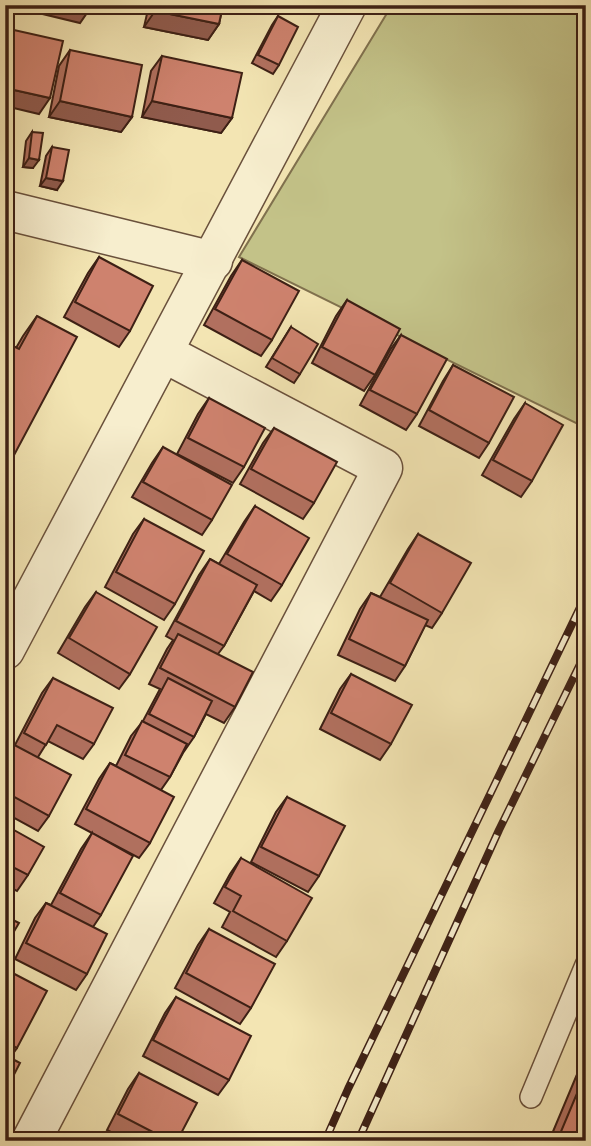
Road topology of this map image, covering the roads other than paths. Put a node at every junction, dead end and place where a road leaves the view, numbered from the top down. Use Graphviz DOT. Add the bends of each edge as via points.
graph roads {
  1 [pos="333,8"];
  2 [pos="5,210"];
  3 [pos="213,261"];
  4 [pos="164,353"];
  5 [pos="5,650"];
  6 [pos="586,965"];
  7 [pos="531,1097"];
  8 [pos="31,1141"];
  1 -- 3 [label="street"];
  2 -- 3 [label="street"];
  3 -- 4 [label="street"];
  4 -- 5 [label="street"];
  4 -- 8 [label="street" via="383,468"];
  6 -- 7 [label="lane"];
}
